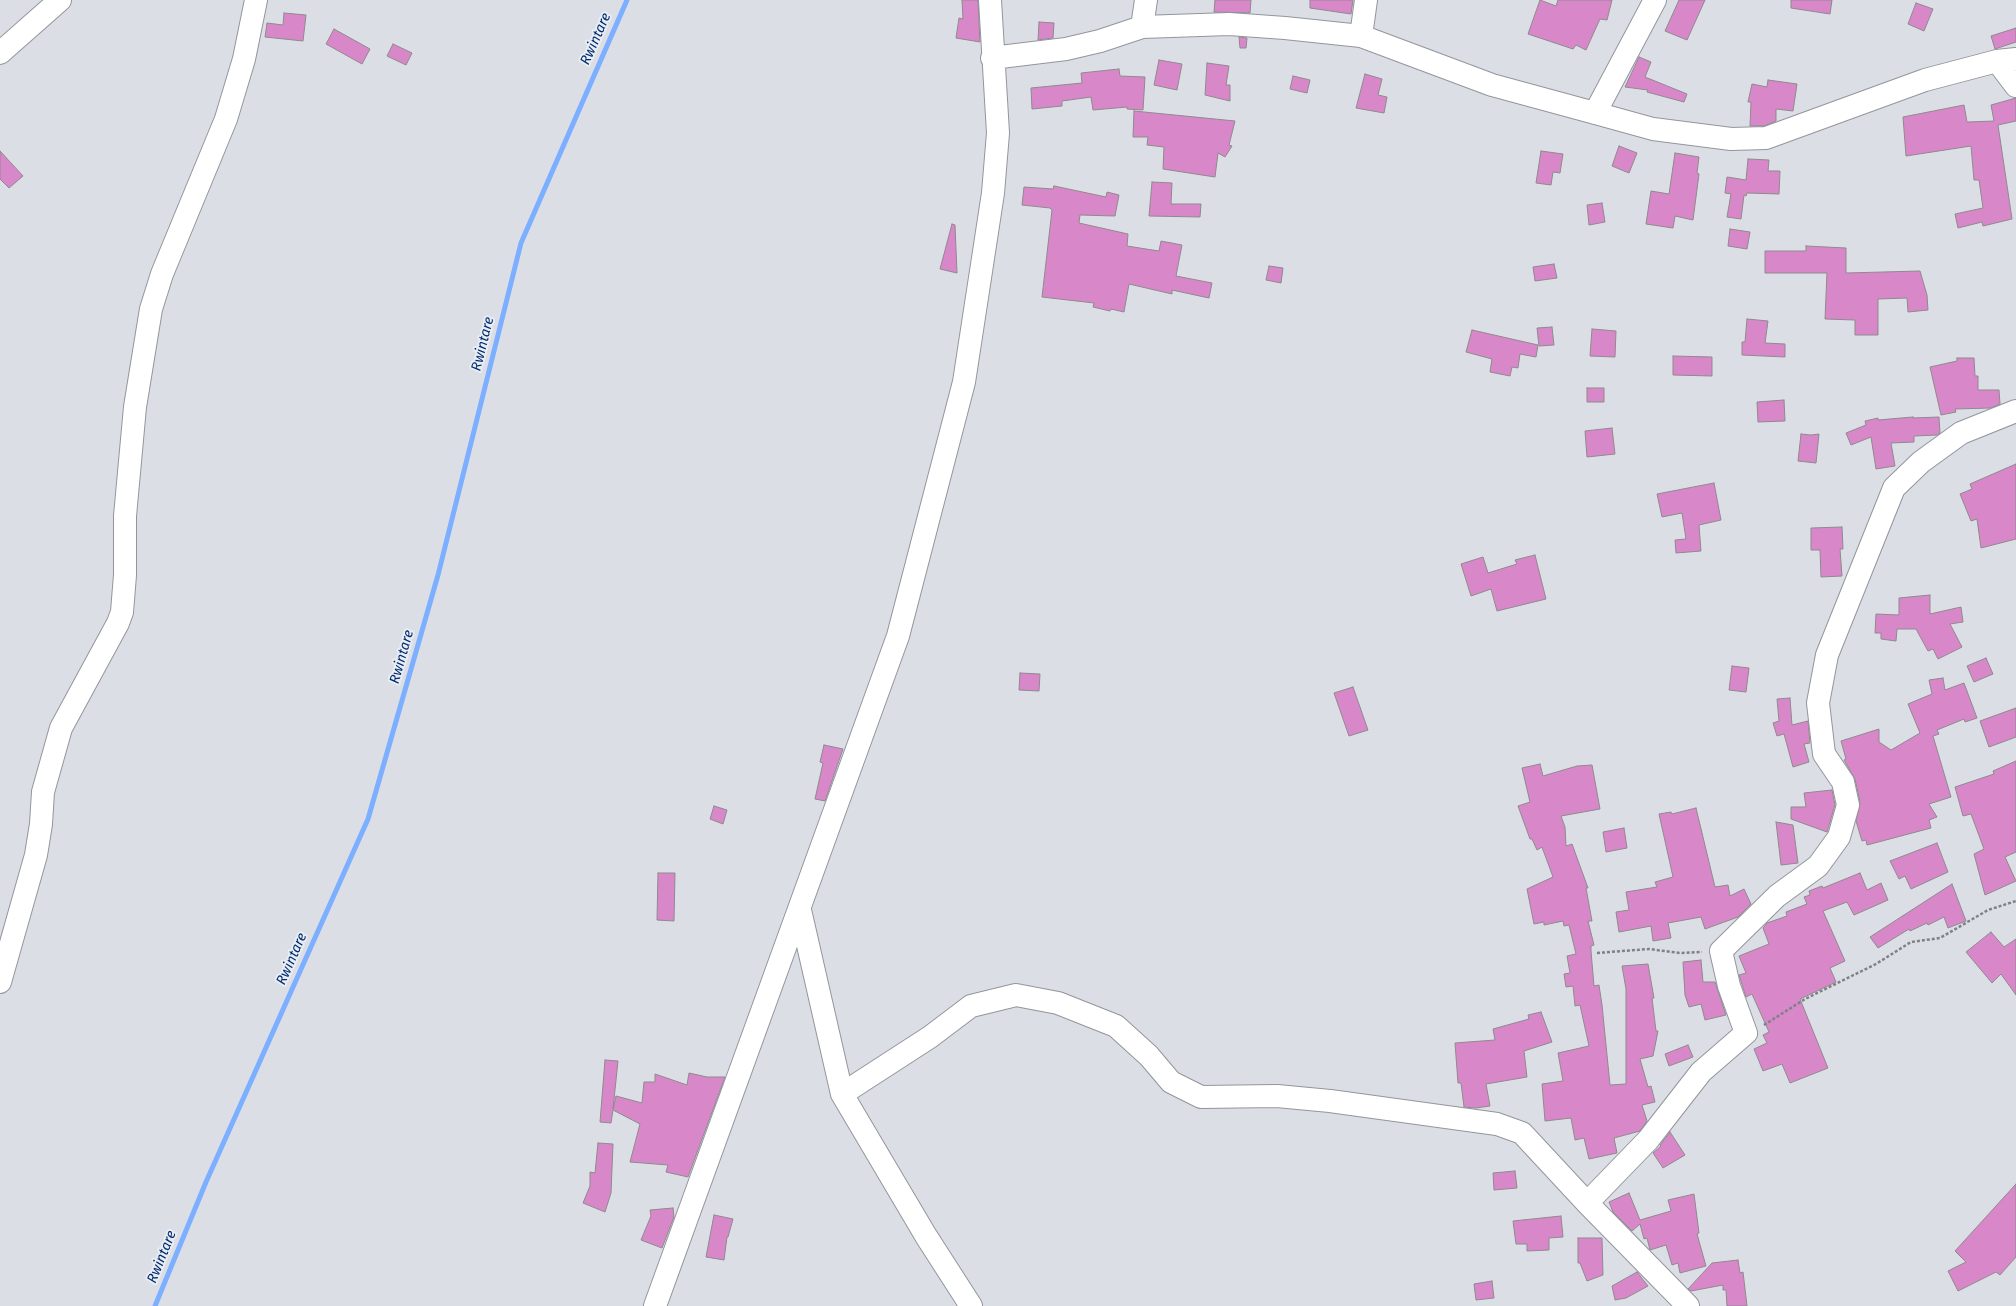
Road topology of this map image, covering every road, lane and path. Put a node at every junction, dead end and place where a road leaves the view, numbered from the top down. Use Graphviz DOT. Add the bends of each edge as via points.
graph roads {
  1 [pos="60,0"];
  2 [pos="256,0"];
  3 [pos="990,0"];
  4 [pos="1146,0"];
  5 [pos="1366,0"];
  6 [pos="1655,0"];
  7 [pos="1142,27"];
  8 [pos="1361,36"];
  9 [pos="0,53"];
  10 [pos="992,58"];
  11 [pos="2007,60"];
  12 [pos="2016,86"];
  13 [pos="1595,113"];
  14 [pos="2016,411"];
  15 [pos="2016,901"];
  16 [pos="800,910"];
  17 [pos="1721,951"];
  18 [pos="1597,953"];
  19 [pos="0,982"];
  20 [pos="1746,1033"];
  21 [pos="842,1094"];
  22 [pos="1587,1203"];
  23 [pos="655,1306"];
  24 [pos="971,1306"];
  25 [pos="1688,1306"];
  1 -- 9 [label="street"];
  2 -- 19 [label="street" via="244,60 226,119 162,274 151,309 135,408 125,516 122,612 61,728 43,792 36,855"];
  3 -- 10 [label="street"];
  4 -- 7 [label="street"];
  5 -- 8 [label="street"];
  6 -- 13 [label="street"];
  7 -- 8 [label="street" via="1228,24"];
  7 -- 10 [label="street" via="1066,49"];
  8 -- 13 [label="street" via="1492,85"];
  10 -- 16 [label="street" via="998,133 993,193 964,382 898,636"];
  11 -- 12 [label="street"];
  11 -- 13 [label="street" via="1925,80 1766,138 1731,139 1653,129"];
  14 -- 17 [label="street" via="1961,433 1921,462 1894,488 1827,655 1818,703 1824,754 1844,782 1848,805 1839,837 1818,866 1778,896"];
  15 -- 20 [label="path" via="1988,910 1940,938 1910,942 1876,964 1805,999 1764,1025"];
  16 -- 21 [label="street"];
  16 -- 23 [label="street"];
  17 -- 18 [label="path" via="1680,953 1649,949"];
  17 -- 20 [label="street" via="1729,986"];
  20 -- 22 [label="street" via="1701,1072 1648,1140"];
  21 -- 22 [label="street" via="930,1037 971,1006 1016,995 1058,1003 1116,1026 1149,1056 1171,1082 1201,1097 1276,1096 1330,1101 1497,1124 1522,1133"];
  21 -- 24 [label="street" via="926,1236"];
  22 -- 25 [label="street"];
}
